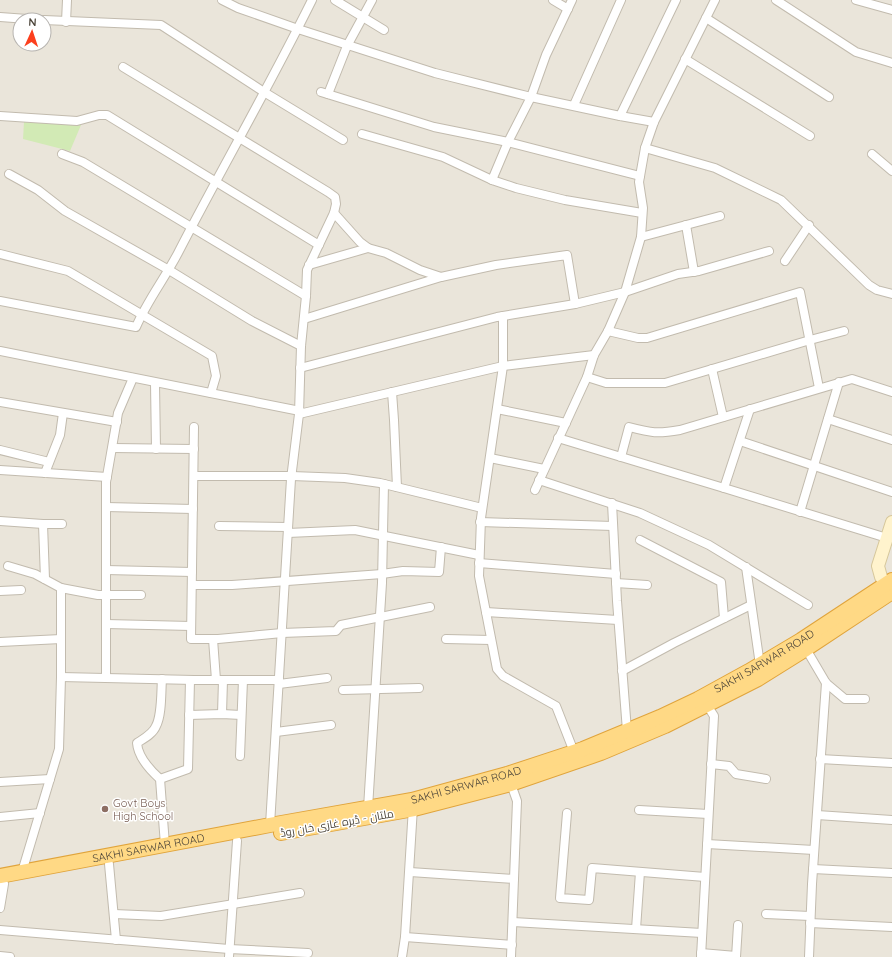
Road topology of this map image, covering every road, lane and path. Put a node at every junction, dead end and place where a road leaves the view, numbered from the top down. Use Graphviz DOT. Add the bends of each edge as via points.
graph roads {
  1 [pos="67,0"];
  2 [pos="222,0"];
  3 [pos="312,0"];
  4 [pos="335,0"];
  5 [pos="372,0"];
  6 [pos="553,0"];
  7 [pos="572,0"];
  8 [pos="621,0"];
  9 [pos="676,0"];
  10 [pos="715,0"];
  11 [pos="776,0"];
  12 [pos="856,0"];
  13 [pos="568,9"];
  14 [pos="892,10"];
  15 [pos="363,16"];
  16 [pos="0,17"];
  17 [pos="12,18"];
  18 [pos="706,18"];
  19 [pos="52,21"];
  20 [pos="66,22"];
  21 [pos="298,29"];
  22 [pos="384,30"];
  23 [pos="347,46"];
  24 [pos="685,59"];
  25 [pos="892,63"];
  26 [pos="123,67"];
  27 [pos="264,92"];
  28 [pos="531,97"];
  29 [pos="829,97"];
  30 [pos="574,105"];
  31 [pos="0,116"];
  32 [pos="620,116"];
  33 [pos="654,122"];
  34 [pos="362,134"];
  35 [pos="810,136"];
  36 [pos="240,138"];
  37 [pos="343,140"];
  38 [pos="508,142"];
  39 [pos="645,148"];
  40 [pos="62,154"];
  41 [pos="872,154"];
  42 [pos="892,171"];
  43 [pos="9,174"];
  44 [pos="640,176"];
  45 [pos="492,180"];
  46 [pos="216,183"];
  47 [pos="334,213"];
  48 [pos="642,213"];
  49 [pos="720,216"];
  50 [pos="686,225"];
  51 [pos="809,226"];
  52 [pos="192,227"];
  53 [pos="641,237"];
  54 [pos="319,245"];
  55 [pos="368,248"];
  56 [pos="769,251"];
  57 [pos="0,254"];
  58 [pos="785,261"];
  59 [pos="309,265"];
  60 [pos="169,270"];
  61 [pos="694,272"];
  62 [pos="441,277"];
  63 [pos="625,292"];
  64 [pos="892,294"];
  65 [pos="306,296"];
  66 [pos="0,301"];
  67 [pos="575,304"];
  68 [pos="142,314"];
  69 [pos="503,316"];
  70 [pos="304,319"];
  71 [pos="608,331"];
  72 [pos="844,331"];
  73 [pos="810,340"];
  74 [pos="301,346"];
  75 [pos="0,351"];
  76 [pos="594,355"];
  77 [pos="503,366"];
  78 [pos="300,368"];
  79 [pos="712,369"];
  80 [pos="587,377"];
  81 [pos="133,378"];
  82 [pos="839,382"];
  83 [pos="155,383"];
  84 [pos="819,388"];
  85 [pos="392,392"];
  86 [pos="892,392"];
  87 [pos="211,393"];
  88 [pos="0,402"];
  89 [pos="497,409"];
  90 [pos="750,409"];
  91 [pos="300,412"];
  92 [pos="63,413"];
  93 [pos="723,417"];
  94 [pos="828,419"];
  95 [pos="117,422"];
  96 [pos="566,423"];
  97 [pos="194,427"];
  98 [pos="558,438"];
  99 [pos="892,440"];
  100 [pos="740,441"];
  101 [pos="113,448"];
  102 [pos="156,449"];
  103 [pos="194,449"];
  104 [pos="0,450"];
  105 [pos="621,457"];
  106 [pos="490,458"];
  107 [pos="49,462"];
  108 [pos="814,466"];
  109 [pos="544,469"];
  110 [pos="0,470"];
  111 [pos="45,473"];
  112 [pos="194,476"];
  113 [pos="292,476"];
  114 [pos="107,477"];
  115 [pos="539,480"];
  116 [pos="384,484"];
  117 [pos="397,487"];
  118 [pos="724,488"];
  119 [pos="535,490"];
  120 [pos="892,492"];
  121 [pos="612,503"];
  122 [pos="106,508"];
  123 [pos="482,508"];
  124 [pos="193,509"];
  125 [pos="800,512"];
  126 [pos="0,520"];
  127 [pos="480,522"];
  128 [pos="892,522"];
  129 [pos="43,524"];
  130 [pos="62,524"];
  131 [pos="219,526"];
  132 [pos="613,526"];
  133 [pos="288,530"];
  134 [pos="383,535"];
  135 [pos="887,538"];
  136 [pos="640,540"];
  137 [pos="441,547"];
  138 [pos="479,559"];
  139 [pos="8,566"];
  140 [pos="746,567"];
  141 [pos="106,570"];
  142 [pos="192,572"];
  143 [pos="382,574"];
  144 [pos="616,574"];
  145 [pos="45,579"];
  146 [pos="285,580"];
  147 [pos="616,583"];
  148 [pos="647,584"];
  149 [pos="192,585"];
  150 [pos="890,585"];
  151 [pos="61,588"];
  152 [pos="21,590"];
  153 [pos="0,592"];
  154 [pos="105,595"];
  155 [pos="141,595"];
  156 [pos="751,605"];
  157 [pos="808,605"];
  158 [pos="430,607"];
  159 [pos="486,612"];
  160 [pos="380,617"];
  161 [pos="724,618"];
  162 [pos="618,620"];
  163 [pos="106,624"];
  164 [pos="191,626"];
  165 [pos="282,633"];
  166 [pos="61,639"];
  167 [pos="213,639"];
  168 [pos="446,639"];
  169 [pos="491,640"];
  170 [pos="0,642"];
  171 [pos="806,649"];
  172 [pos="760,665"];
  173 [pos="622,672"];
  174 [pos="61,678"];
  175 [pos="106,678"];
  176 [pos="327,678"];
  177 [pos="162,679"];
  178 [pos="190,680"];
  179 [pos="220,680"];
  180 [pos="243,680"];
  181 [pos="279,682"];
  182 [pos="826,683"];
  183 [pos="376,688"];
  184 [pos="419,688"];
  185 [pos="343,690"];
  186 [pos="865,699"];
  187 [pos="707,705"];
  188 [pos="222,714"];
  189 [pos="189,715"];
  190 [pos="242,715"];
  191 [pos="662,722"];
  192 [pos="330,725"];
  193 [pos="627,731"];
  194 [pos="276,732"];
  195 [pos="574,752"];
  196 [pos="240,756"];
  197 [pos="820,759"];
  198 [pos="892,763"];
  199 [pos="711,764"];
  200 [pos="50,779"];
  201 [pos="160,779"];
  202 [pos="766,779"];
  203 [pos="0,782"];
  204 [pos="511,784"];
  205 [pos="413,805"];
  206 [pos="368,808"];
  207 [pos="639,810"];
  208 [pos="40,813"];
  209 [pos="567,813"];
  210 [pos="708,814"];
  211 [pos="817,815"];
  212 [pos="0,817"];
  213 [pos="892,820"];
  214 [pos="270,825"];
  215 [pos="237,841"];
  216 [pos="707,844"];
  217 [pos="165,845"];
  218 [pos="814,850"];
  219 [pos="109,864"];
  220 [pos="813,869"];
  221 [pos="22,872"];
  222 [pos="410,872"];
  223 [pos="640,872"];
  224 [pos="892,873"];
  225 [pos="705,877"];
  226 [pos="514,879"];
  227 [pos="1,882"];
  228 [pos="300,893"];
  229 [pos="234,904"];
  230 [pos="0,908"];
  231 [pos="114,914"];
  232 [pos="766,914"];
  233 [pos="810,919"];
  234 [pos="513,922"];
  235 [pos="738,925"];
  236 [pos="892,927"];
  237 [pos="636,929"];
  238 [pos="0,930"];
  239 [pos="702,933"];
  240 [pos="406,937"];
  241 [pos="116,940"];
  242 [pos="512,945"];
  243 [pos="229,953"];
  244 [pos="308,953"];
  245 [pos="701,955"];
  246 [pos="0,956"];
  247 [pos="736,956"];
  248 [pos="10,957"];
  249 [pos="402,957"];
  250 [pos="511,957"];
  251 [pos="809,957"];
  1 -- 20 [label="street"];
  2 -- 21 [label="street"];
  3 -- 21 [label="street"];
  4 -- 15 [label="street"];
  5 -- 15 [label="street"];
  6 -- 13 [label="street"];
  7 -- 13 [label="street"];
  8 -- 30 [label="street"];
  9 -- 32 [label="street"];
  10 -- 18 [label="street"];
  11 -- 25 [label="street" via="856,52"];
  12 -- 14 [label="street"];
  13 -- 28 [label="street" via="546,55"];
  15 -- 22 [label="street"];
  15 -- 23 [label="street"];
  16 -- 17 [label="street"];
  18 -- 24 [label="street"];
  18 -- 29 [label="street"];
  19 -- 20 [label="street"];
  20 -- 27 [label="street" via="161,25"];
  21 -- 23 [label="street"];
  21 -- 27 [label="street"];
  23 -- 28 [label="street" via="435,74"];
  23 -- 38 [label="street" via="324,93 434,127"];
  24 -- 33 [label="street"];
  24 -- 35 [label="street"];
  26 -- 36 [label="street"];
  27 -- 36 [label="street"];
  27 -- 37 [label="street"];
  28 -- 30 [label="street"];
  28 -- 38 [label="street"];
  30 -- 32 [label="street"];
  31 -- 46 [label="street" via="77,122 107,115"];
  32 -- 33 [label="street"];
  33 -- 39 [label="street"];
  34 -- 45 [label="street" via="442,157"];
  36 -- 46 [label="street"];
  36 -- 47 [label="street" via="334,197"];
  38 -- 44 [label="street"];
  38 -- 45 [label="street"];
  39 -- 44 [label="street"];
  39 -- 51 [label="street" via="715,168 780,200"];
  40 -- 52 [label="street" via="83,162"];
  41 -- 42 [label="street"];
  43 -- 60 [label="street" via="38,190 64,211"];
  44 -- 48 [label="street"];
  45 -- 48 [label="street" via="565,200"];
  46 -- 52 [label="street"];
  46 -- 54 [label="street"];
  47 -- 54 [label="street"];
  47 -- 55 [label="street"];
  48 -- 53 [label="street"];
  49 -- 50 [label="street"];
  50 -- 53 [label="street"];
  50 -- 61 [label="street"];
  51 -- 58 [label="street"];
  51 -- 64 [label="street" via="869,284 877,290"];
  52 -- 60 [label="street"];
  52 -- 65 [label="street"];
  53 -- 63 [label="street"];
  54 -- 59 [label="street"];
  55 -- 59 [label="street"];
  55 -- 62 [label="street"];
  56 -- 61 [label="street"];
  57 -- 68 [label="street" via="68,271"];
  59 -- 65 [label="street"];
  60 -- 68 [label="street"];
  60 -- 74 [label="street" via="252,321"];
  61 -- 63 [label="street" via="678,274"];
  62 -- 67 [label="street" via="496,265 567,255"];
  62 -- 70 [label="street"];
  63 -- 67 [label="street"];
  63 -- 71 [label="street"];
  65 -- 70 [label="street"];
  66 -- 68 [label="street" via="136,327"];
  67 -- 69 [label="street"];
  68 -- 87 [label="street" via="212,356 216,376"];
  69 -- 77 [label="street"];
  69 -- 78 [label="street"];
  70 -- 74 [label="street"];
  71 -- 73 [label="street" via="647,338 800,292"];
  71 -- 76 [label="street"];
  72 -- 73 [label="street"];
  73 -- 79 [label="street"];
  73 -- 84 [label="street"];
  74 -- 78 [label="street"];
  75 -- 81 [label="street"];
  76 -- 77 [label="street"];
  76 -- 80 [label="street"];
  77 -- 85 [label="street"];
  77 -- 89 [label="street"];
  78 -- 91 [label="street"];
  79 -- 80 [label="street" via="654,384 606,383"];
  79 -- 93 [label="street"];
  80 -- 96 [label="street"];
  81 -- 83 [label="street"];
  81 -- 95 [label="street" via="118,413"];
  82 -- 84 [label="street"];
  82 -- 86 [label="street" via="852,379"];
  82 -- 94 [label="street"];
  83 -- 87 [label="street"];
  83 -- 102 [label="street"];
  84 -- 90 [label="street"];
  85 -- 91 [label="street"];
  85 -- 117 [label="street"];
  87 -- 91 [label="street"];
  88 -- 92 [label="street"];
  89 -- 96 [label="street"];
  89 -- 106 [label="street"];
  90 -- 93 [label="street"];
  90 -- 100 [label="street"];
  91 -- 113 [label="street"];
  92 -- 95 [label="street"];
  92 -- 107 [label="street" via="60,435"];
  93 -- 105 [label="street" via="660,434 630,427"];
  94 -- 99 [label="street"];
  94 -- 108 [label="street"];
  95 -- 101 [label="street"];
  96 -- 98 [label="street"];
  97 -- 103 [label="street"];
  98 -- 105 [label="street"];
  98 -- 109 [label="street"];
  100 -- 108 [label="street"];
  100 -- 118 [label="street"];
  101 -- 102 [label="street"];
  101 -- 114 [label="street"];
  102 -- 103 [label="street"];
  103 -- 112 [label="street"];
  104 -- 107 [label="street"];
  105 -- 118 [label="street"];
  106 -- 109 [label="street"];
  106 -- 123 [label="street"];
  107 -- 111 [label="street"];
  108 -- 120 [label="street"];
  108 -- 125 [label="street"];
  109 -- 115 [label="street"];
  110 -- 111 [label="street"];
  111 -- 114 [label="street"];
  112 -- 113 [label="street"];
  112 -- 124 [label="street"];
  113 -- 116 [label="street" via="345,478"];
  113 -- 133 [label="street"];
  114 -- 122 [label="street"];
  115 -- 119 [label="street"];
  115 -- 121 [label="street"];
  116 -- 117 [label="street"];
  116 -- 134 [label="street"];
  117 -- 123 [label="street"];
  118 -- 125 [label="street"];
  121 -- 132 [label="street"];
  121 -- 140 [label="street" via="709,545"];
  122 -- 124 [label="street"];
  122 -- 141 [label="street"];
  123 -- 127 [label="street"];
  124 -- 142 [label="street"];
  125 -- 135 [label="street"];
  126 -- 129 [label="street"];
  127 -- 132 [label="street"];
  127 -- 138 [label="street"];
  128 -- 135 [label="main road"];
  129 -- 130 [label="street"];
  129 -- 145 [label="street"];
  131 -- 133 [label="street"];
  132 -- 144 [label="street"];
  133 -- 134 [label="street" via="355,530"];
  133 -- 146 [label="street"];
  134 -- 137 [label="street"];
  134 -- 143 [label="street"];
  135 -- 150 [label="main road" via="878,566 881,577"];
  136 -- 161 [label="street" via="721,582"];
  137 -- 138 [label="street"];
  137 -- 143 [label="street" via="439,572 403,571"];
  138 -- 144 [label="street"];
  138 -- 159 [label="street" via="478,576"];
  139 -- 145 [label="street"];
  140 -- 156 [label="street"];
  140 -- 157 [label="street"];
  141 -- 142 [label="street"];
  141 -- 154 [label="street"];
  142 -- 149 [label="street"];
  143 -- 146 [label="street"];
  143 -- 160 [label="street"];
  144 -- 147 [label="street"];
  145 -- 151 [label="street"];
  146 -- 149 [label="street" via="232,585"];
  146 -- 165 [label="street"];
  147 -- 148 [label="street"];
  147 -- 162 [label="street"];
  149 -- 164 [label="street"];
  150 -- 171 [label="highway, ملتان - ڈیرہ غازی خان روڈ"];
  150 -- 172 [label="highway, SAKHI SARWAR ROAD"];
  151 -- 154 [label="street"];
  151 -- 166 [label="street"];
  152 -- 153 [label="street"];
  154 -- 155 [label="street"];
  154 -- 163 [label="street"];
  156 -- 161 [label="street"];
  156 -- 172 [label="street"];
  158 -- 160 [label="street"];
  159 -- 162 [label="street"];
  159 -- 169 [label="street"];
  160 -- 165 [label="street" via="340,625 336,631"];
  160 -- 183 [label="street"];
  161 -- 173 [label="street"];
  162 -- 173 [label="street"];
  163 -- 164 [label="street"];
  163 -- 175 [label="street"];
  164 -- 167 [label="street" via="191,639"];
  165 -- 167 [label="street"];
  165 -- 181 [label="street"];
  166 -- 170 [label="street"];
  166 -- 174 [label="street"];
  167 -- 179 [label="street"];
  168 -- 169 [label="street"];
  169 -- 195 [label="street" via="497,670 556,706"];
  171 -- 182 [label="street"];
  171 -- 187 [label="highway, ملتان - ڈیرہ غازی خان روڈ" via="758,679"];
  172 -- 191 [label="highway, SAKHI SARWAR ROAD"];
  173 -- 193 [label="street"];
  174 -- 175 [label="street"];
  174 -- 200 [label="street" via="59,749"];
  175 -- 177 [label="street"];
  176 -- 181 [label="street"];
  177 -- 178 [label="street"];
  177 -- 201 [label="street" via="156,727 137,743 138,751 151,771"];
  178 -- 179 [label="street"];
  178 -- 189 [label="street"];
  179 -- 180 [label="street"];
  179 -- 188 [label="street"];
  180 -- 181 [label="street"];
  180 -- 190 [label="street"];
  181 -- 194 [label="street"];
  182 -- 186 [label="street" via="845,699"];
  182 -- 197 [label="street"];
  183 -- 184 [label="street"];
  183 -- 185 [label="street"];
  183 -- 206 [label="street"];
  187 -- 191 [label="highway, ملتان - ڈیرہ غازی خان روڈ"];
  187 -- 199 [label="street" via="714,716"];
  188 -- 189 [label="street"];
  188 -- 190 [label="street"];
  189 -- 201 [label="street" via="188,769"];
  190 -- 196 [label="street"];
  191 -- 193 [label="highway, SAKHI SARWAR ROAD"];
  191 -- 204 [label="highway, ملتان - ڈیرہ غازی خان روڈ" via="601,753"];
  192 -- 194 [label="street"];
  193 -- 195 [label="highway, SAKHI SARWAR ROAD"];
  194 -- 214 [label="street"];
  195 -- 205 [label="highway, SAKHI SARWAR ROAD"];
  197 -- 198 [label="street"];
  197 -- 211 [label="street"];
  199 -- 202 [label="street" via="729,766 736,774"];
  199 -- 210 [label="street"];
  200 -- 203 [label="street"];
  200 -- 208 [label="street"];
  201 -- 217 [label="street"];
  204 -- 205 [label="highway, ملتان - ڈیرہ غازی خان روڈ"];
  204 -- 226 [label="street" via="517,801"];
  205 -- 206 [label="highway, SAKHI SARWAR ROAD"];
  205 -- 215 [label="highway, ملتان - ڈیرہ غازی خان روڈ"];
  205 -- 222 [label="street"];
  206 -- 214 [label="highway, SAKHI SARWAR ROAD"];
  207 -- 210 [label="street"];
  208 -- 212 [label="street"];
  208 -- 221 [label="street"];
  209 -- 223 [label="street" via="560,898 589,900 592,868"];
  210 -- 216 [label="street"];
  211 -- 213 [label="street"];
  211 -- 218 [label="street"];
  214 -- 217 [label="highway, SAKHI SARWAR ROAD"];
  215 -- 219 [label="highway, ملتان - ڈیرہ غازی خان روڈ"];
  215 -- 229 [label="street"];
  216 -- 218 [label="street"];
  216 -- 225 [label="street"];
  217 -- 221 [label="highway, SAKHI SARWAR ROAD"];
  218 -- 220 [label="street"];
  219 -- 227 [label="highway, ملتان - ڈیرہ غازی خان روڈ"];
  219 -- 231 [label="street"];
  220 -- 224 [label="street"];
  220 -- 233 [label="street"];
  221 -- 227 [label="highway, SAKHI SARWAR ROAD"];
  222 -- 226 [label="street"];
  222 -- 240 [label="street"];
  223 -- 225 [label="street"];
  223 -- 237 [label="street"];
  225 -- 239 [label="street"];
  226 -- 234 [label="street"];
  227 -- 230 [label="street"];
  228 -- 229 [label="street"];
  229 -- 231 [label="street" via="161,916"];
  229 -- 243 [label="street"];
  231 -- 241 [label="street"];
  232 -- 233 [label="street"];
  233 -- 236 [label="street"];
  233 -- 251 [label="street"];
  234 -- 237 [label="street"];
  234 -- 242 [label="street"];
  235 -- 247 [label="street"];
  237 -- 239 [label="street"];
  238 -- 241 [label="street"];
  239 -- 245 [label="street"];
  240 -- 242 [label="street"];
  240 -- 249 [label="street"];
  241 -- 243 [label="street"];
  242 -- 250 [label="street"];
  243 -- 244 [label="street"];
  245 -- 247 [label="street"];
  246 -- 248 [label="street"];
}
